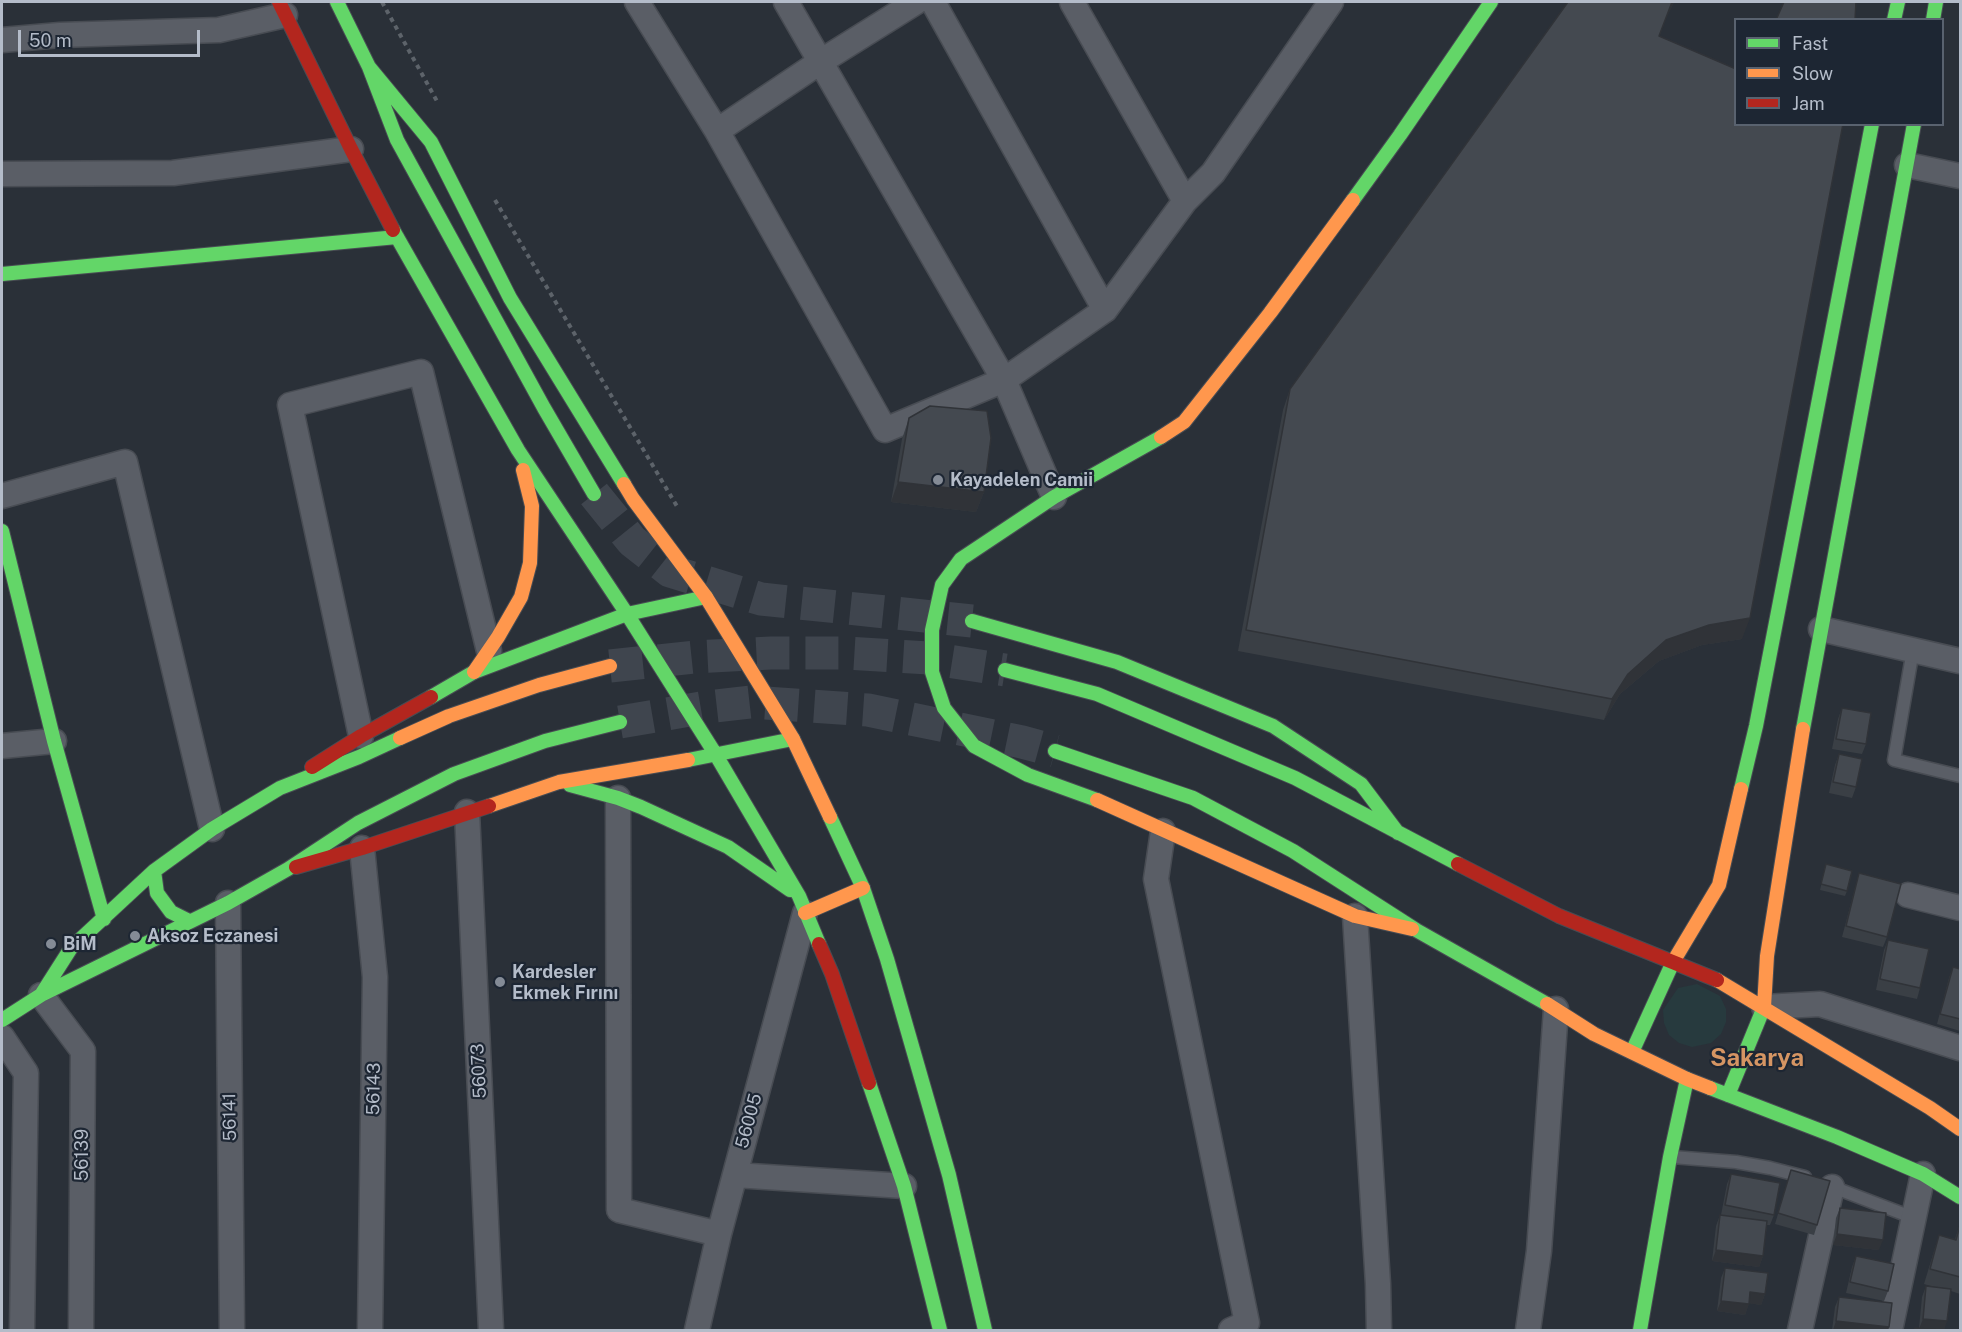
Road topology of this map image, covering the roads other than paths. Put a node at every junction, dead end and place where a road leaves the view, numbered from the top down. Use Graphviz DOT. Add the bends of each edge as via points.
graph roads {
  1 [pos="337,2"];
  2 [pos="637,2"];
  3 [pos="786,2"];
  4 [pos="916,2"];
  5 [pos="933,2"];
  6 [pos="1072,2"];
  7 [pos="1331,2"];
  8 [pos="1491,2"];
  9 [pos="1898,2"];
  10 [pos="1936,2"];
  11 [pos="282,8"];
  12 [pos="1894,18"];
  13 [pos="1933,18"];
  14 [pos="2,40"];
  15 [pos="820,62"];
  16 [pos="369,67"];
  17 [pos="1872,126"];
  18 [pos="1914,126"];
  19 [pos="717,131"];
  20 [pos="351,149"];
  21 [pos="1907,165"];
  22 [pos="2,174"];
  23 [pos="1960,176"];
  24 [pos="1185,201"];
  25 [pos="396,237"];
  26 [pos="2,274"];
  27 [pos="1105,309"];
  28 [pos="1004,380"];
  29 [pos="518,450"];
  30 [pos="594,494"];
  31 [pos="2,496"];
  32 [pos="1054,497"];
  33 [pos="2,531"];
  34 [pos="706,597"];
  35 [pos="627,614"];
  36 [pos="972,621"];
  37 [pos="1821,629"];
  38 [pos="1913,650"];
  39 [pos="489,651"];
  40 [pos="1960,661"];
  41 [pos="610,666"];
  42 [pos="1005,670"];
  43 [pos="474,672"];
  44 [pos="620,722"];
  45 [pos="361,736"];
  46 [pos="793,739"];
  47 [pos="54,741"];
  48 [pos="2,746"];
  49 [pos="1055,751"];
  50 [pos="716,755"];
  51 [pos="1960,776"];
  52 [pos="559,782"];
  53 [pos="280,788"];
  54 [pos="618,798"];
  55 [pos="467,812"];
  56 [pos="212,829"];
  57 [pos="1162,831"];
  58 [pos="1398,833"];
  59 [pos="362,848"];
  60 [pos="288,869"];
  61 [pos="154,871"];
  62 [pos="863,888"];
  63 [pos="1908,895"];
  64 [pos="228,903"];
  65 [pos="802,904"];
  66 [pos="1960,908"];
  67 [pos="1355,916"];
  68 [pos="104,919"];
  69 [pos="189,921"];
  70 [pos="1416,930"];
  71 [pos="1673,962"];
  72 [pos="40,995"];
  73 [pos="1764,1007"];
  74 [pos="1556,1009"];
  75 [pos="2,1020"];
  76 [pos="2,1037"];
  77 [pos="1960,1048"];
  78 [pos="1632,1052"];
  79 [pos="1687,1079"];
  80 [pos="1728,1095"];
  81 [pos="1960,1129"];
  82 [pos="1670,1157"];
  83 [pos="1923,1174"];
  84 [pos="735,1175"];
  85 [pos="1822,1183"];
  86 [pos="904,1186"];
  87 [pos="1960,1197"];
  88 [pos="1914,1218"];
  89 [pos="719,1234"];
  90 [pos="22,1330"];
  91 [pos="81,1330"];
  92 [pos="232,1330"];
  93 [pos="370,1330"];
  94 [pos="491,1330"];
  95 [pos="697,1330"];
  96 [pos="940,1330"];
  97 [pos="985,1330"];
  98 [pos="1231,1330"];
  99 [pos="1379,1330"];
  100 [pos="1528,1330"];
  101 [pos="1640,1330"];
  102 [pos="1800,1330"];
  103 [pos="1890,1330"];
  1 -- 16 [label="main road"];
  2 -- 19 [label="street"];
  3 -- 15 [label="street"];
  4 -- 15 [label="street"];
  5 -- 27 [label="street"];
  6 -- 24 [label="street"];
  7 -- 24 [label="street" via="1213,173"];
  8 -- 32 [label="main road" via="1270,313 1184,422"];
  9 -- 12 [label="main road"];
  10 -- 13 [label="main road"];
  11 -- 14 [label="street" via="219,30"];
  11 -- 20 [label="main road"];
  15 -- 19 [label="street"];
  15 -- 28 [label="street"];
  16 -- 30 [label="main road" via="397,140"];
  16 -- 34 [label="main road" via="431,142 510,298 633,499"];
  17 -- 71 [label="main road" via="1756,726 1725,862 1719,885"];
  18 -- 21 [label="main road"];
  19 -- 28 [label="street" via="885,430"];
  20 -- 22 [label="street" via="173,172"];
  20 -- 25 [label="main road"];
  21 -- 23 [label="street"];
  21 -- 37 [label="main road"];
  24 -- 27 [label="street"];
  25 -- 26 [label="main road"];
  25 -- 29 [label="main road"];
  27 -- 28 [label="street"];
  28 -- 32 [label="street"];
  29 -- 35 [label="main road"];
  29 -- 39 [label="main road" via="532,506 530,563 521,597"];
  31 -- 56 [label="street" via="125,462"];
  32 -- 57 [label="main road" via="961,559 942,585 932,630 932,672 944,708 974,746 1028,775 1083,794"];
  33 -- 47 [label="main road"];
  34 -- 35 [label="main road"];
  34 -- 46 [label="main road"];
  35 -- 43 [label="main road"];
  35 -- 50 [label="main road"];
  36 -- 58 [label="main road" via="1117,662 1273,726 1361,784"];
  37 -- 38 [label="street"];
  37 -- 73 [label="main road" via="1768,945"];
  38 -- 40 [label="street"];
  38 -- 51 [label="lane" via="1894,760"];
  39 -- 43 [label="main road"];
  39 -- 45 [label="street" via="422,372 290,405"];
  41 -- 53 [label="main road" via="449,716"];
  42 -- 58 [label="main road" via="1096,694 1295,778"];
  43 -- 45 [label="main road"];
  44 -- 60 [label="main road" via="545,741 454,774 358,823"];
  45 -- 53 [label="main road"];
  46 -- 50 [label="main road"];
  46 -- 62 [label="main road"];
  47 -- 48 [label="street"];
  47 -- 68 [label="main road"];
  49 -- 70 [label="main road" via="1193,798 1293,851"];
  50 -- 52 [label="main road"];
  50 -- 65 [label="main road"];
  52 -- 54 [label="main road"];
  52 -- 55 [label="main road"];
  53 -- 56 [label="main road"];
  54 -- 65 [label="main road" via="728,847"];
  54 -- 89 [label="street" via="619,1210"];
  55 -- 59 [label="main road"];
  55 -- 94 [label="street, 56073"];
  56 -- 61 [label="main road"];
  57 -- 67 [label="main road"];
  57 -- 98 [label="street" via="1156,879 1247,1323"];
  58 -- 71 [label="main road" via="1559,916"];
  59 -- 60 [label="main road"];
  59 -- 93 [label="street, 56143" via="375,977"];
  60 -- 64 [label="main road"];
  61 -- 68 [label="main road"];
  61 -- 69 [label="main road" via="156,893 171,912"];
  62 -- 65 [label="main road"];
  62 -- 97 [label="main road" via="949,1175"];
  63 -- 66 [label="street"];
  64 -- 69 [label="main road"];
  64 -- 92 [label="street, 56141"];
  65 -- 84 [label="street, 56005"];
  65 -- 86 [label="main road" via="832,974"];
  67 -- 70 [label="main road"];
  67 -- 99 [label="street"];
  68 -- 72 [label="main road" via="71,948"];
  69 -- 72 [label="main road"];
  70 -- 74 [label="main road"];
  71 -- 73 [label="main road" via="1723,982"];
  71 -- 78 [label="main road"];
  72 -- 75 [label="main road"];
  72 -- 91 [label="street, 56139" via="83,1051"];
  73 -- 77 [label="street" via="1820,1004"];
  73 -- 80 [label="main road"];
  73 -- 81 [label="main road"];
  74 -- 78 [label="main road" via="1594,1034"];
  74 -- 100 [label="street" via="1539,1251"];
  76 -- 90 [label="street" via="26,1073"];
  78 -- 79 [label="main road"];
  79 -- 80 [label="main road"];
  79 -- 82 [label="main road"];
  80 -- 83 [label="main road"];
  82 -- 85 [label="lane" via="1736,1162"];
  82 -- 101 [label="main road"];
  83 -- 87 [label="main road"];
  83 -- 88 [label="street"];
  84 -- 86 [label="street"];
  84 -- 89 [label="street, 56005"];
  85 -- 88 [label="lane"];
  85 -- 102 [label="street"];
  86 -- 96 [label="main road"];
  88 -- 103 [label="street"];
  89 -- 95 [label="street, 56005"];
}
